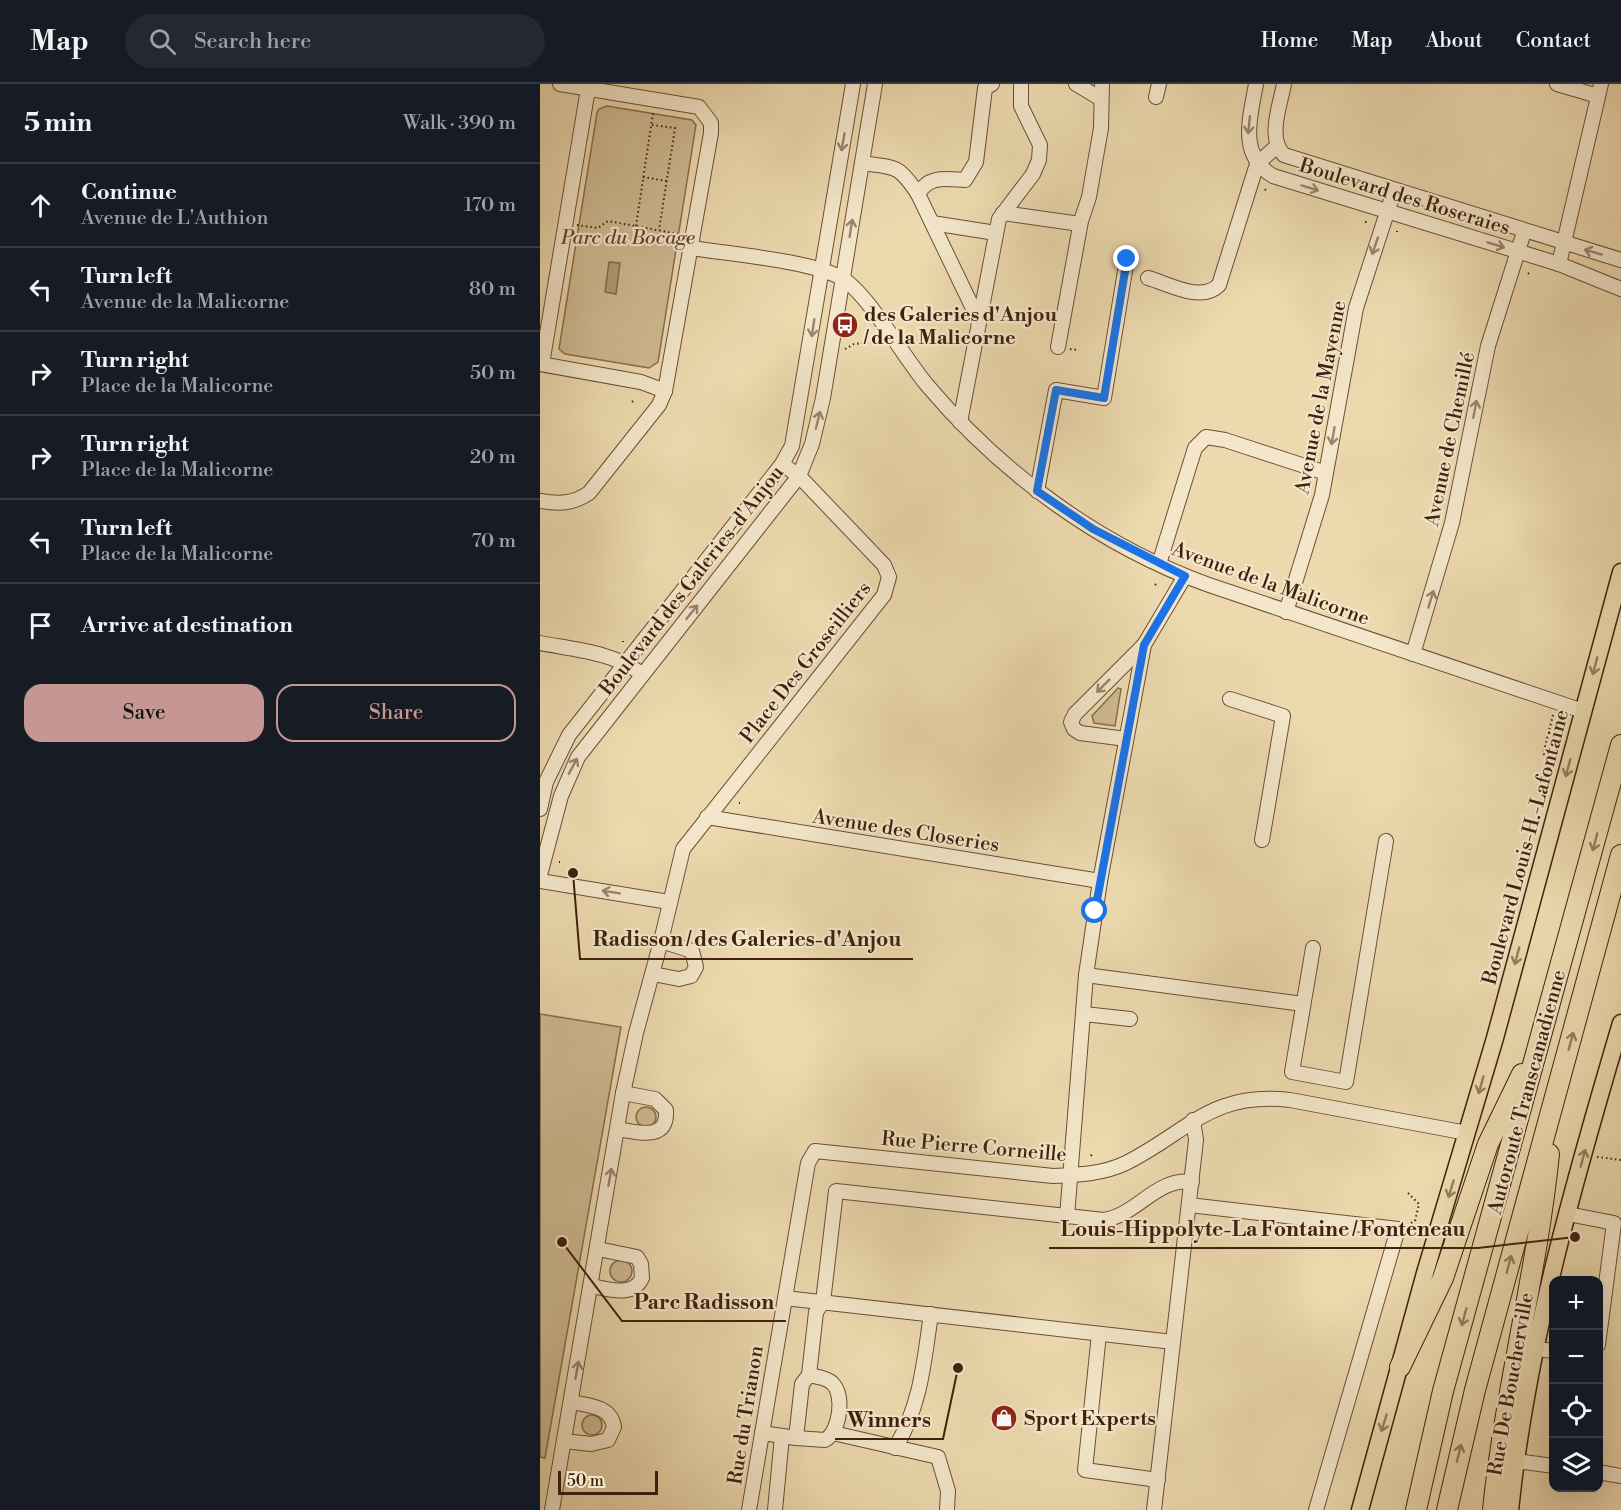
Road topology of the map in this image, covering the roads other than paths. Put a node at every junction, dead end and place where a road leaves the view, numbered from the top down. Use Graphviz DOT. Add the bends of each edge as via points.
graph roads {
  1 [pos="560,84"];
  2 [pos="853,84"];
  3 [pos="875,84"];
  4 [pos="992,84"];
  5 [pos="1022,84"];
  6 [pos="1076,84"];
  7 [pos="1102,84"];
  8 [pos="1256,84"];
  9 [pos="1284,84"];
  10 [pos="1557,84"];
  11 [pos="588,89"];
  12 [pos="1599,90"];
  13 [pos="1101,99"];
  14 [pos="1276,147"];
  15 [pos="862,163"];
  16 [pos="1257,164"];
  17 [pos="1394,191"];
  18 [pos="918,194"];
  19 [pos="1387,212"];
  20 [pos="1004,213"];
  21 [pos="932,223"];
  22 [pos="1080,224"];
  23 [pos="996,232"];
  24 [pos="1524,232"];
  25 [pos="1564,244"];
  26 [pos="692,248"];
  27 [pos="1518,251"];
  28 [pos="1127,259"];
  29 [pos="1621,260"];
  30 [pos="1559,264"];
  31 [pos="822,270"];
  32 [pos="1148,278"];
  33 [pos="843,279"];
  34 [pos="1621,289"];
  35 [pos="979,321"];
  36 [pos="1058,347"];
  37 [pos="541,364"];
  38 [pos="665,391"];
  39 [pos="960,422"];
  40 [pos="782,464"];
  41 [pos="1326,473"];
  42 [pos="799,476"];
  43 [pos="1037,491"];
  44 [pos="540,501"];
  45 [pos="1159,564"];
  46 [pos="1621,572"];
  47 [pos="1185,576"];
  48 [pos="1286,612"];
  49 [pos="540,644"];
  50 [pos="1144,645"];
  51 [pos="1413,654"];
  52 [pos="626,662"];
  53 [pos="642,674"];
  54 [pos="1230,699"];
  55 [pos="1583,711"];
  56 [pos="1126,739"];
  57 [pos="1621,745"];
  58 [pos="540,809"];
  59 [pos="707,817"];
  60 [pos="1262,840"];
  61 [pos="1386,841"];
  62 [pos="1621,855"];
  63 [pos="540,874"];
  64 [pos="540,881"];
  65 [pos="1100,881"];
  66 [pos="669,902"];
  67 [pos="661,941"];
  68 [pos="1313,948"];
  69 [pos="653,974"];
  70 [pos="1086,975"];
  71 [pos="1303,1004"];
  72 [pos="1084,1014"];
  73 [pos="1130,1019"];
  74 [pos="1621,1023"];
  75 [pos="1544,1028"];
  76 [pos="1618,1041"];
  77 [pos="1615,1068"];
  78 [pos="623,1093"];
  79 [pos="1555,1097"];
  80 [pos="1193,1120"];
  81 [pos="618,1129"];
  82 [pos="1467,1132"];
  83 [pos="815,1151"];
  84 [pos="1072,1175"];
  85 [pos="1192,1182"];
  86 [pos="1189,1205"];
  87 [pos="1568,1214"];
  88 [pos="1067,1217"];
  89 [pos="1618,1223"];
  90 [pos="598,1249"];
  91 [pos="592,1286"];
  92 [pos="785,1298"];
  93 [pos="823,1302"];
  94 [pos="931,1314"];
  95 [pos="1601,1330"];
  96 [pos="1099,1334"];
  97 [pos="1173,1342"];
  98 [pos="1536,1349"];
  99 [pos="1549,1350"];
  100 [pos="1401,1367"];
  101 [pos="808,1375"];
  102 [pos="571,1402"];
  103 [pos="762,1433"];
  104 [pos="833,1433"];
  105 [pos="782,1436"];
  106 [pos="796,1438"];
  107 [pos="564,1441"];
  108 [pos="895,1448"];
  109 [pos="1516,1461"];
  110 [pos="1549,1465"];
  111 [pos="1603,1473"];
  112 [pos="1621,1476"];
  113 [pos="1158,1480"];
  114 [pos="552,1510"];
  115 [pos="749,1510"];
  116 [pos="775,1510"];
  117 [pos="946,1510"];
  118 [pos="1154,1510"];
  119 [pos="1316,1510"];
  120 [pos="1360,1510"];
  121 [pos="1416,1510"];
  122 [pos="1447,1510"];
  123 [pos="1494,1510"];
  124 [pos="1510,1510"];
  1 -- 11 [label="street"];
  2 -- 31 [label="street, Boulevard des Galeries-d'Anjou, one-way"];
  3 -- 15 [label="street, Boulevard des Galeries-d'Anjou"];
  4 -- 18 [label="street" via="985,88 976,162 965,180 937,178 923,185"];
  5 -- 20 [label="street" via="1021,106 1040,145 1039,160"];
  6 -- 13 [label="street"];
  7 -- 13 [label="street"];
  8 -- 16 [label="street, one-way" via="1248,129 1249,148"];
  9 -- 14 [label="street, Boulevard des Roseraies"];
  10 -- 12 [label="street"];
  11 -- 26 [label="street" via="699,107 707,114 711,133"];
  11 -- 37 [label="street"];
  12 -- 25 [label="street"];
  13 -- 22 [label="street" via="1101,128"];
  14 -- 16 [label="street"];
  14 -- 17 [label="street, Boulevard des Roseraies" via="1284,155"];
  15 -- 18 [label="street" via="896,168"];
  33 -- 15 [label="street, Boulevard des Galeries-d'Anjou, one-way"];
  16 -- 19 [label="street, Boulevard des Roseraies, one-way" via="1273,177"];
  16 -- 32 [label="street" via="1219,285 1199,294"];
  17 -- 19 [label="street, Avenue de la Mayenne"];
  17 -- 24 [label="street, Boulevard des Roseraies"];
  18 -- 21 [label="street"];
  19 -- 27 [label="street, Boulevard des Roseraies, one-way"];
  19 -- 41 [label="street, Avenue de la Mayenne, one-way" via="1356,308"];
  20 -- 22 [label="street"];
  20 -- 23 [label="street"];
  21 -- 23 [label="street"];
  21 -- 35 [label="street"];
  22 -- 36 [label="street"];
  23 -- 35 [label="street"];
  24 -- 25 [label="street, Boulevard des Roseraies"];
  24 -- 27 [label="street, Avenue de Chemillé"];
  29 -- 25 [label="street, Boulevard des Roseraies, one-way"];
  25 -- 30 [label="street"];
  26 -- 31 [label="street, Avenue de la Malicorne"];
  26 -- 38 [label="street"];
  27 -- 30 [label="street, Boulevard des Roseraies"];
  51 -- 27 [label="street, Avenue de Chemillé, one-way" via="1449,539 1488,346"];
  28 -- 43 [label="street" via="1104,398 1056,390"];
  30 -- 34 [label="street, Boulevard des Roseraies"];
  31 -- 33 [label="street, Avenue de la Malicorne"];
  31 -- 40 [label="street, Boulevard des Galeries-d'Anjou, one-way" via="796,431"];
  33 -- 39 [label="street, Avenue de la Malicorne" via="859,293 914,370"];
  42 -- 33 [label="street, Boulevard des Galeries-d'Anjou, one-way" via="818,421"];
  35 -- 39 [label="street"];
  37 -- 38 [label="street" via="641,382"];
  38 -- 44 [label="street" via="659,405 590,493 565,504"];
  39 -- 43 [label="street, Avenue de la Malicorne"];
  40 -- 42 [label="street, Place Des Groseilliers"];
  40 -- 52 [label="street, Boulevard des Galeries-d'Anjou"];
  41 -- 45 [label="street" via="1206,437 1195,448"];
  41 -- 48 [label="street, Avenue de la Mayenne"];
  53 -- 42 [label="street, Boulevard des Galeries-d'Anjou, one-way"];
  42 -- 59 [label="street, Place Des Groseilliers" via="884,565 889,577 887,590"];
  43 -- 45 [label="street, Avenue de la Malicorne" via="1093,529"];
  45 -- 47 [label="street, Avenue de la Malicorne"];
  46 -- 55 [label="main road, Boulevard Louis-H.-Lafontaine, one-way"];
  47 -- 48 [label="street, Avenue de la Malicorne"];
  47 -- 50 [label="street"];
  48 -- 51 [label="street, Avenue de la Malicorne"];
  49 -- 52 [label="street"];
  50 -- 56 [label="street"];
  50 -- 56 [label="street, one-way" via="1071,722 1080,733"];
  51 -- 55 [label="street, Avenue de la Malicorne"];
  52 -- 53 [label="street"];
  52 -- 58 [label="street, Boulevard des Galeries-d'Anjou" via="560,750"];
  63 -- 53 [label="street, Boulevard des Galeries-d'Anjou, one-way" via="570,771"];
  54 -- 60 [label="street" via="1283,716"];
  55 -- 82 [label="main road, Boulevard Louis-H.-Lafontaine, one-way"];
  56 -- 65 [label="street"];
  57 -- 75 [label="highway, Autoroute Transcanadienne, one-way"];
  59 -- 65 [label="street, Avenue des Closeries"];
  59 -- 66 [label="street, Place Des Groseilliers" via="683,849"];
  61 -- 71 [label="street" via="1346,1082 1292,1072"];
  79 -- 62 [label="highway, Autoroute Transcanadienne, one-way"];
  66 -- 64 [label="street, one-way"];
  65 -- 70 [label="street"];
  66 -- 67 [label="street, Place Des Groseilliers"];
  67 -- 69 [label="street, Place Des Groseilliers"];
  67 -- 69 [label="street" via="692,951 696,967 691,976 679,979"];
  68 -- 71 [label="street"];
  69 -- 78 [label="street, Place Des Groseilliers"];
  70 -- 71 [label="street"];
  70 -- 72 [label="street"];
  72 -- 73 [label="street"];
  72 -- 84 [label="street"];
  74 -- 76 [label="main road, Rue De Boucherville"];
  75 -- 100 [label="highway" via="1488,1144 1443,1278"];
  75 -- 121 [label="highway, Autoroute Transcanadienne, one-way" via="1443,1391"];
  76 -- 77 [label="main road, Rue De Boucherville"];
  87 -- 77 [label="main road, Rue De Boucherville, one-way"];
  78 -- 81 [label="street, Place Des Groseilliers"];
  78 -- 81 [label="street" via="655,1099 666,1110 667,1119 664,1128 657,1132"];
  122 -- 79 [label="highway, Autoroute Transcanadienne, one-way" via="1475,1390"];
  79 -- 123 [label="highway" via="1543,1214 1509,1393"];
  80 -- 82 [label="street, Rue Pierre Corneille" via="1240,1100 1269,1098"];
  80 -- 84 [label="street, Rue Pierre Corneille" via="1126,1163"];
  80 -- 85 [label="street" via="1196,1134"];
  90 -- 81 [label="street, Place Des Groseilliers, one-way"];
  82 -- 100 [label="main road, one-way"];
  83 -- 84 [label="street, Rue Pierre Corneille"];
  83 -- 92 [label="street, Rue du Trianon" via="808,1163"];
  84 -- 88 [label="street"];
  85 -- 86 [label="street"];
  85 -- 88 [label="street" via="1170,1183 1115,1218"];
  86 -- 97 [label="street"];
  86 -- 119 [label="street" via="1398,1229"];
  87 -- 89 [label="street"];
  87 -- 98 [label="main road, Rue De Boucherville"];
  88 -- 93 [label="street" via="836,1191"];
  89 -- 95 [label="street"];
  90 -- 91 [label="street, Place Des Groseilliers"];
  90 -- 91 [label="street" via="637,1257 642,1278 635,1288 626,1291"];
  102 -- 91 [label="street, Place Des Groseilliers, one-way"];
  92 -- 93 [label="street"];
  92 -- 103 [label="street, Rue du Trianon"];
  93 -- 94 [label="street"];
  93 -- 101 [label="street" via="816,1312"];
  94 -- 96 [label="street"];
  94 -- 108 [label="street" via="910,1424"];
  96 -- 97 [label="street"];
  96 -- 113 [label="street" via="1085,1470"];
  97 -- 113 [label="street"];
  98 -- 99 [label="street"];
  98 -- 109 [label="main road, Rue De Boucherville"];
  100 -- 120 [label="main road, one-way"];
  101 -- 104 [label="street" via="827,1380 839,1393"];
  101 -- 106 [label="street" via="802,1384"];
  102 -- 107 [label="street, Place Des Groseilliers"];
  102 -- 107 [label="street" via="604,1410 610,1414 614,1427 608,1440 601,1443"];
  103 -- 105 [label="street"];
  103 -- 115 [label="street, Rue du Trianon"];
  104 -- 106 [label="street" via="820,1440"];
  104 -- 108 [label="street"];
  105 -- 106 [label="street"];
  105 -- 116 [label="street"];
  107 -- 114 [label="street, Place Des Groseilliers"];
  108 -- 117 [label="street" via="938,1457 948,1491"];
  109 -- 110 [label="street"];
  109 -- 124 [label="main road, Rue De Boucherville"];
  111 -- 112 [label="street"];
  113 -- 118 [label="street"];
}
